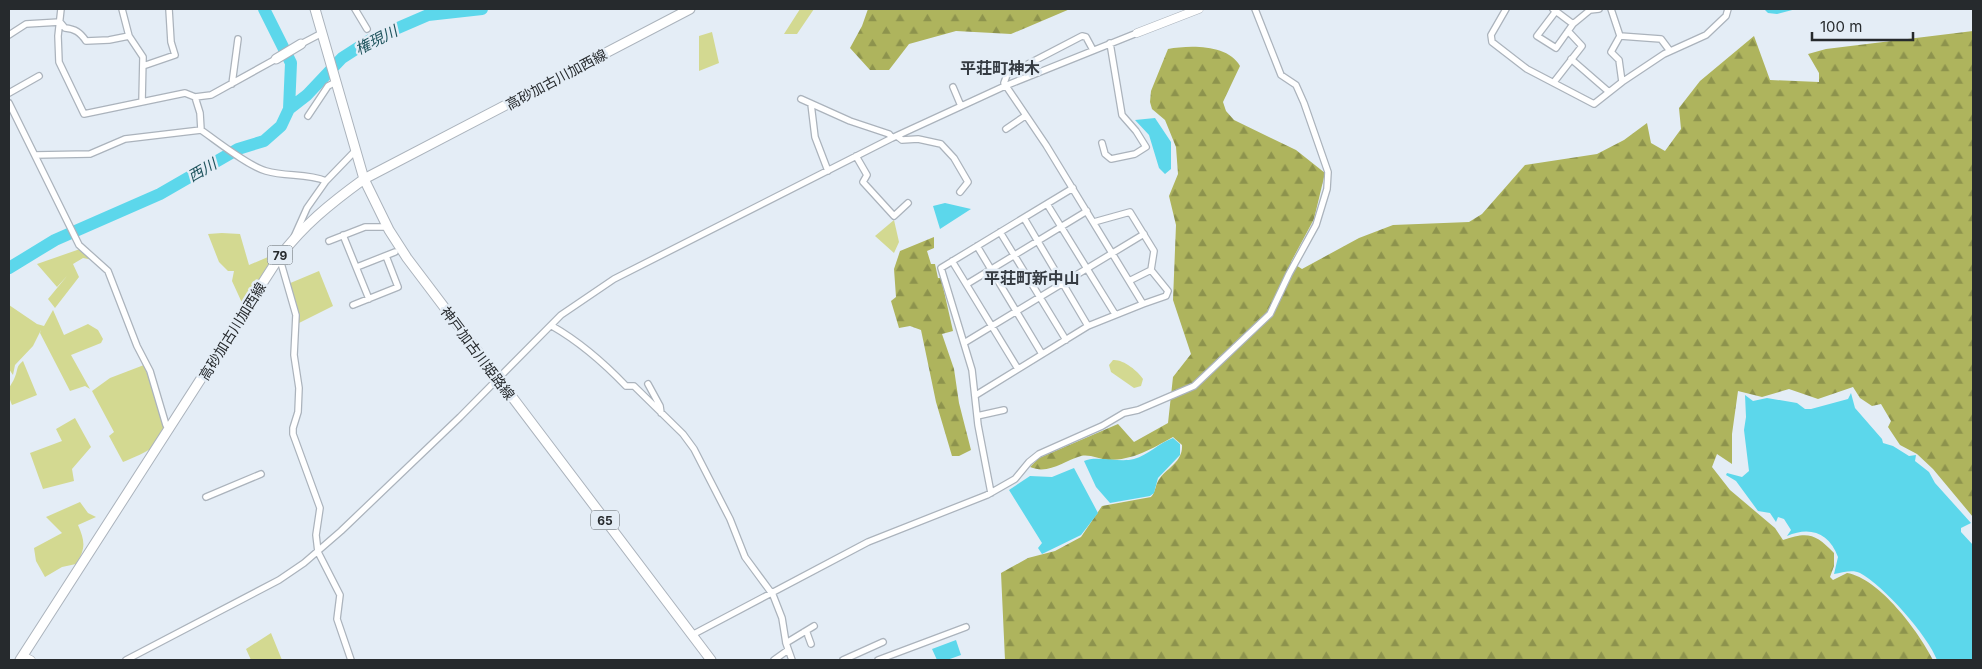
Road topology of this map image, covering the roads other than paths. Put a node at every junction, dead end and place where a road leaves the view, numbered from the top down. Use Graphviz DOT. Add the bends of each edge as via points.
graph roads {
  1 [pos="61,9"];
  2 [pos="122,9"];
  3 [pos="168,9"];
  4 [pos="315,9"];
  5 [pos="355,9"];
  6 [pos="690,9"];
  7 [pos="1199,9"];
  8 [pos="1255,9"];
  9 [pos="1506,9"];
  10 [pos="1599,9"];
  11 [pos="1611,9"];
  12 [pos="1728,9"];
  13 [pos="1555,10"];
  14 [pos="60,22"];
  15 [pos="1574,24"];
  16 [pos="367,29"];
  17 [pos="1568,31"];
  18 [pos="1136,32"];
  19 [pos="322,33"];
  20 [pos="9,35"];
  21 [pos="130,36"];
  22 [pos="1620,36"];
  23 [pos="238,39"];
  24 [pos="1110,43"];
  25 [pos="299,45"];
  26 [pos="1093,50"];
  27 [pos="1670,51"];
  28 [pos="277,59"];
  29 [pos="1572,59"];
  30 [pos="143,66"];
  31 [pos="39,76"];
  32 [pos="336,80"];
  33 [pos="1554,82"];
  34 [pos="1622,82"];
  35 [pos="232,84"];
  36 [pos="1005,86"];
  37 [pos="953,87"];
  38 [pos="1609,92"];
  39 [pos="9,93"];
  40 [pos="195,97"];
  41 [pos="801,98"];
  42 [pos="142,102"];
  43 [pos="9,103"];
  44 [pos="811,104"];
  45 [pos="961,106"];
  46 [pos="308,116"];
  47 [pos="1025,116"];
  48 [pos="1006,129"];
  49 [pos="201,130"];
  50 [pos="895,137"];
  51 [pos="1102,143"];
  52 [pos="355,151"];
  53 [pos="34,155"];
  54 [pos="856,156"];
  55 [pos="828,171"];
  56 [pos="364,179"];
  57 [pos="326,181"];
  58 [pos="1073,188"];
  59 [pos="960,192"];
  60 [pos="908,203"];
  61 [pos="1047,204"];
  62 [pos="1086,211"];
  63 [pos="1024,218"];
  64 [pos="1094,222"];
  65 [pos="387,227"];
  66 [pos="1062,227"];
  67 [pos="1000,232"];
  68 [pos="1144,234"];
  69 [pos="343,235"];
  70 [pos="293,238"];
  71 [pos="329,241"];
  72 [pos="1039,241"];
  73 [pos="977,246"];
  74 [pos="396,252"];
  75 [pos="1112,253"];
  76 [pos="1014,255"];
  77 [pos="386,256"];
  78 [pos="278,259"];
  79 [pos="952,261"];
  80 [pos="357,267"];
  81 [pos="1087,269"];
  82 [pos="991,270"];
  83 [pos="1151,270"];
  84 [pos="1129,281"];
  85 [pos="967,284"];
  86 [pos="1064,284"];
  87 [pos="1040,297"];
  88 [pos="369,299"];
  89 [pos="1143,304"];
  90 [pos="353,305"];
  91 [pos="1016,312"];
  92 [pos="1115,314"];
  93 [pos="552,326"];
  94 [pos="992,326"];
  95 [pos="1088,326"];
  96 [pos="1066,340"];
  97 [pos="964,344"];
  98 [pos="1042,354"];
  99 [pos="1018,369"];
  100 [pos="498,379"];
  101 [pos="648,384"];
  102 [pos="976,395"];
  103 [pos="1004,410"];
  104 [pos="661,413"];
  105 [pos="977,416"];
  106 [pos="170,429"];
  107 [pos="261,474"];
  108 [pos="992,493"];
  109 [pos="206,497"];
  110 [pos="318,552"];
  111 [pos="770,593"];
  112 [pos="814,626"];
  113 [pos="966,627"];
  114 [pos="804,632"];
  115 [pos="692,635"];
  116 [pos="883,642"];
  117 [pos="786,643"];
  118 [pos="812,644"];
  119 [pos="788,650"];
  120 [pos="25,659"];
  121 [pos="126,660"];
  122 [pos="351,660"];
  123 [pos="712,660"];
  124 [pos="774,660"];
  125 [pos="792,660"];
  126 [pos="843,660"];
  127 [pos="878,660"];
  1 -- 14 [label="street"];
  2 -- 21 [label="street"];
  3 -- 30 [label="street" via="175,55"];
  4 -- 19 [label="main road, 神戸加古川姫路線 / 65"];
  5 -- 16 [label="street"];
  6 -- 56 [label="main road, 高砂加古川加西線 / 79"];
  7 -- 18 [label="street"];
  8 -- 108 [label="street" via="1281,75 1296,85 1328,172 1327,189 1316,225 1270,314 1194,386 1124,413 1044,452 1029,462 1014,479"];
  9 -- 33 [label="street" via="1491,35 1492,42 1524,67"];
  10 -- 15 [label="street" via="1590,10"];
  11 -- 22 [label="street"];
  12 -- 27 [label="street" via="1726,16 1706,35"];
  13 -- 15 [label="street"];
  13 -- 17 [label="street" via="1537,36 1556,48"];
  14 -- 20 [label="street" via="26,24"];
  14 -- 21 [label="street" via="65,28 75,29 86,41"];
  14 -- 42 [label="street" via="59,62 84,114"];
  15 -- 17 [label="street"];
  17 -- 29 [label="street" via="1582,44"];
  18 -- 24 [label="street"];
  19 -- 25 [label="street"];
  19 -- 32 [label="main road, 神戸加古川姫路線 / 65"];
  21 -- 30 [label="street" via="140,51"];
  22 -- 27 [label="street" via="1661,39"];
  22 -- 34 [label="street" via="1611,52 1619,60"];
  23 -- 35 [label="street"];
  24 -- 26 [label="street"];
  24 -- 51 [label="street" via="1122,115 1146,147 1135,154 1111,159"];
  25 -- 28 [label="main road"];
  26 -- 36 [label="street"];
  26 -- 36 [label="street" via="1085,36 1075,39 1007,74"];
  27 -- 34 [label="street"];
  28 -- 35 [label="street"];
  29 -- 33 [label="street"];
  29 -- 38 [label="street"];
  30 -- 42 [label="street"];
  31 -- 39 [label="street"];
  32 -- 46 [label="street" via="328,86"];
  32 -- 52 [label="main road, 神戸加古川姫路線 / 65"];
  33 -- 38 [label="street" via="1594,104"];
  34 -- 38 [label="street"];
  35 -- 40 [label="street" via="211,95"];
  36 -- 45 [label="street"];
  36 -- 47 [label="street"];
  37 -- 45 [label="street"];
  40 -- 42 [label="street" via="185,92"];
  40 -- 49 [label="street"];
  41 -- 44 [label="street"];
  43 -- 53 [label="street"];
  44 -- 50 [label="street"];
  44 -- 55 [label="street" via="815,137"];
  45 -- 50 [label="street"];
  47 -- 48 [label="street"];
  47 -- 58 [label="street"];
  49 -- 53 [label="street" via="125,139 90,154"];
  49 -- 57 [label="street" via="262,170"];
  50 -- 54 [label="street"];
  50 -- 59 [label="street" via="944,146 968,182"];
  52 -- 56 [label="main road, 神戸加古川姫路線 / 65"];
  52 -- 57 [label="street"];
  53 -- 106 [label="street" via="79,244 108,270"];
  54 -- 55 [label="street"];
  54 -- 60 [label="street" via="867,175 862,182 894,216"];
  55 -- 93 [label="street" via="614,279 561,315"];
  56 -- 65 [label="main road, 神戸加古川姫路線 / 65"];
  56 -- 70 [label="main road, 高砂加古川加西線 / 79"];
  57 -- 70 [label="street" via="307,208"];
  58 -- 61 [label="street"];
  58 -- 62 [label="street"];
  61 -- 63 [label="street"];
  61 -- 66 [label="street"];
  62 -- 64 [label="street"];
  62 -- 66 [label="street"];
  63 -- 67 [label="street"];
  63 -- 72 [label="street"];
  64 -- 68 [label="street" via="1130,212"];
  64 -- 75 [label="street"];
  65 -- 69 [label="street" via="365,227"];
  65 -- 100 [label="main road, 神戸加古川姫路線 / 65"];
  66 -- 72 [label="street"];
  66 -- 81 [label="street"];
  67 -- 73 [label="street"];
  67 -- 76 [label="street"];
  68 -- 75 [label="street"];
  68 -- 83 [label="street" via="1154,251"];
  69 -- 71 [label="street"];
  69 -- 80 [label="street"];
  70 -- 78 [label="main road, 高砂加古川加西線 / 79"];
  72 -- 76 [label="street"];
  72 -- 86 [label="street"];
  73 -- 79 [label="street"];
  73 -- 82 [label="street"];
  74 -- 77 [label="street"];
  75 -- 81 [label="street"];
  75 -- 84 [label="street"];
  76 -- 82 [label="street"];
  76 -- 87 [label="street"];
  77 -- 80 [label="street"];
  77 -- 88 [label="street" via="398,287"];
  78 -- 106 [label="main road, 高砂加古川加西線 / 79"];
  78 -- 110 [label="street" via="296,315 294,355 299,388 293,429 320,508 316,536"];
  79 -- 85 [label="street"];
  79 -- 97 [label="street" via="941,268"];
  80 -- 88 [label="street"];
  81 -- 86 [label="street"];
  81 -- 92 [label="street"];
  82 -- 85 [label="street"];
  82 -- 91 [label="street"];
  83 -- 84 [label="street"];
  83 -- 89 [label="street" via="1168,291 1166,296"];
  84 -- 89 [label="street"];
  85 -- 94 [label="street"];
  86 -- 87 [label="street"];
  86 -- 95 [label="street"];
  87 -- 91 [label="street"];
  87 -- 96 [label="street"];
  88 -- 90 [label="street"];
  89 -- 92 [label="street"];
  91 -- 94 [label="street"];
  91 -- 98 [label="street"];
  92 -- 95 [label="street"];
  93 -- 100 [label="street"];
  93 -- 104 [label="street" via="600,359 626,386 634,386"];
  94 -- 97 [label="street"];
  94 -- 99 [label="street"];
  95 -- 96 [label="street"];
  96 -- 98 [label="street"];
  97 -- 102 [label="street"];
  98 -- 99 [label="street"];
  99 -- 102 [label="street"];
  100 -- 110 [label="street"];
  100 -- 115 [label="main road, 神戸加古川姫路線 / 65"];
  101 -- 104 [label="street"];
  102 -- 105 [label="street"];
  103 -- 105 [label="street"];
  104 -- 111 [label="street" via="694,449 730,520 744,557"];
  105 -- 108 [label="street"];
  106 -- 120 [label="main road, 高砂加古川加西線 / 79"];
  107 -- 109 [label="street"];
  108 -- 111 [label="street" via="876,538"];
  110 -- 121 [label="street" via="279,580"];
  110 -- 122 [label="street" via="340,595 337,619"];
  111 -- 115 [label="street"];
  111 -- 117 [label="street" via="782,618"];
  112 -- 114 [label="street"];
  113 -- 127 [label="street"];
  114 -- 117 [label="street"];
  114 -- 118 [label="street"];
  115 -- 123 [label="main road, 神戸加古川姫路線 / 65"];
  116 -- 126 [label="street"];
  117 -- 119 [label="street"];
  119 -- 124 [label="street"];
  119 -- 125 [label="street"];
}
